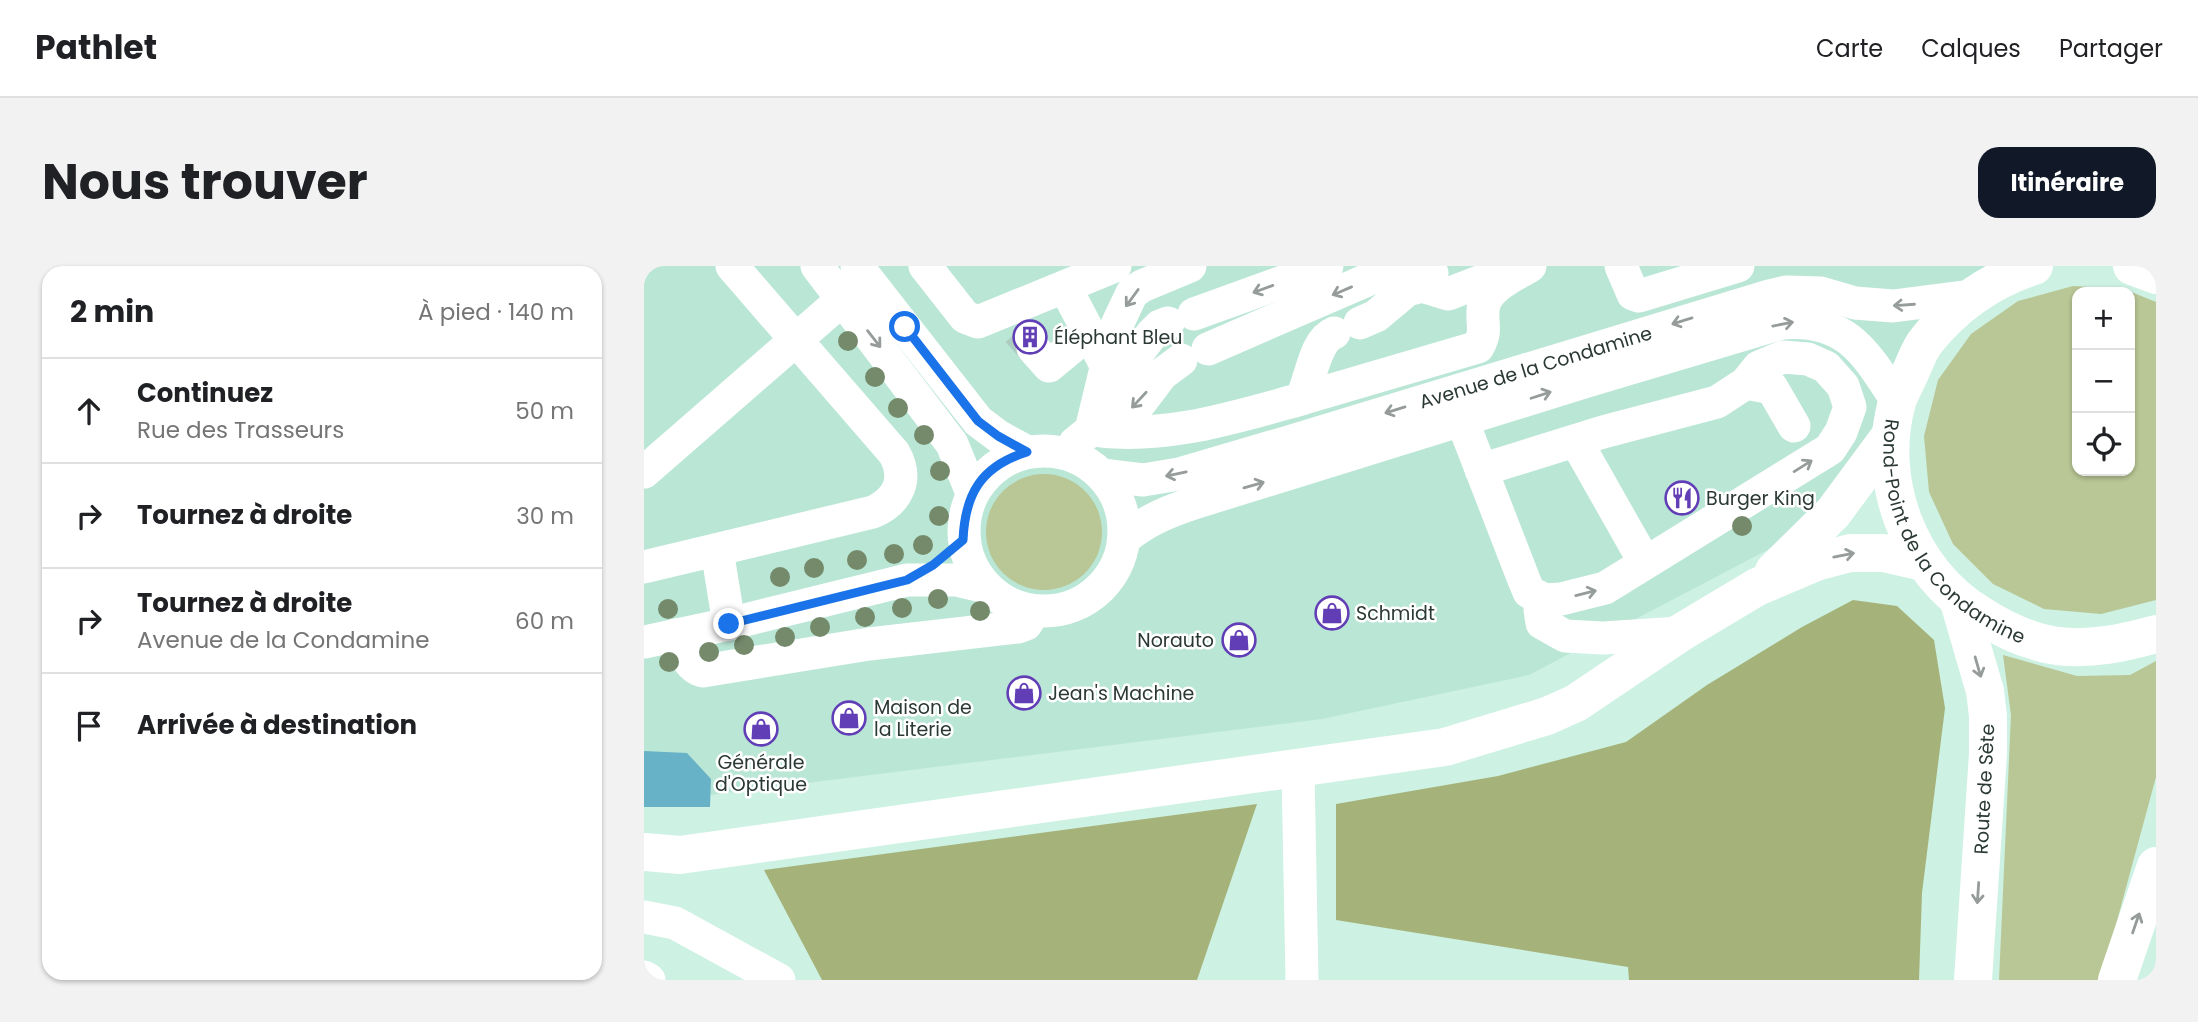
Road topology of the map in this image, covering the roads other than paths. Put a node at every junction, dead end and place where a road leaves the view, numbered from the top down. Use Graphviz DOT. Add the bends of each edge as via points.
graph roads {
  1 [pos="732,266"];
  2 [pos="817,266"];
  3 [pos="857,266"];
  4 [pos="925,266"];
  5 [pos="1115,266"];
  6 [pos="1327,266"];
  7 [pos="1529,266"];
  8 [pos="1621,266"];
  9 [pos="1738,266"];
  10 [pos="2033,266"];
  11 [pos="2132,266"];
  12 [pos="1183,267"];
  13 [pos="2156,275"];
  14 [pos="1436,278"];
  15 [pos="1065,287"];
  16 [pos="1971,296"];
  17 [pos="843,299"];
  18 [pos="1018,330"];
  19 [pos="1089,333"];
  20 [pos="797,341"];
  21 [pos="1478,347"];
  22 [pos="1107,367"];
  23 [pos="1584,382"];
  24 [pos="1746,383"];
  25 [pos="1497,394"];
  26 [pos="1301,399"];
  27 [pos="1095,416"];
  28 [pos="1894,418"];
  29 [pos="1456,422"];
  30 [pos="1794,426"];
  31 [pos="1589,437"];
  32 [pos="1027,452"];
  33 [pos="1065,453"];
  34 [pos="1482,471"];
  35 [pos="644,472"];
  36 [pos="1102,475"];
  37 [pos="972,493"];
  38 [pos="1125,538"];
  39 [pos="963,540"];
  40 [pos="717,551"];
  41 [pos="1640,554"];
  42 [pos="1923,562"];
  43 [pos="644,567"];
  44 [pos="907,580"];
  45 [pos="986,587"];
  46 [pos="1757,587"];
  47 [pos="1959,602"];
  48 [pos="1034,611"];
  49 [pos="1544,611"];
  50 [pos="729,624"];
  51 [pos="1680,633"];
  52 [pos="2156,634"];
  53 [pos="676,635"];
  54 [pos="644,642"];
  55 [pos="1298,770"];
  56 [pos="644,852"];
  57 [pos="2156,866"];
  58 [pos="644,917"];
  59 [pos="644,977"];
  60 [pos="649,980"];
  61 [pos="779,980"];
  62 [pos="1302,980"];
  63 [pos="1973,980"];
  64 [pos="2117,980"];
  1 -- 20 [label="street"];
  2 -- 17 [label="street"];
  3 -- 32 [label="street" via="978,421"];
  4 -- 18 [label="street" via="970,321"];
  5 -- 15 [label="street"];
  6 -- 27 [label="street, one-way" via="1160,326"];
  7 -- 14 [label="street" via="1501,274"];
  7 -- 21 [label="street" via="1484,300 1485,335"];
  8 -- 9 [label="street" via="1633,294 1639,296"];
  10 -- 16 [label="main road, Rond-Point de la Condamine"];
  11 -- 13 [label="main road"];
  12 -- 22 [label="street, one-way" via="1132,293 1116,327"];
  14 -- 21 [label="street"];
  14 -- 26 [label="street" via="1406,290 1376,316 1329,335 1316,354"];
  14 -- 27 [label="street, one-way" via="1381,274 1173,364 1140,403"];
  15 -- 18 [label="street"];
  15 -- 19 [label="street"];
  16 -- 25 [label="street, Avenue de la Condamine, one-way" via="1893,306 1855,303 1821,293 1786,292 1729,307"];
  16 -- 28 [label="main road, Rond-Point de la Condamine" via="1925,342"];
  17 -- 20 [label="street"];
  17 -- 37 [label="street, one-way" via="952,444"];
  18 -- 19 [label="street" via="1049,366"];
  19 -- 22 [label="street"];
  20 -- 35 [label="street"];
  20 -- 40 [label="street" via="894,453 901,479 896,494 887,506 873,512"];
  21 -- 25 [label="street"];
  21 -- 26 [label="street"];
  22 -- 27 [label="street"];
  25 -- 23 [label="street, Avenue de la Condamine, one-way"];
  23 -- 28 [label="street, Avenue de la Condamine, one-way" via="1800,321 1838,331 1856,343 1869,358"];
  23 -- 31 [label="street"];
  24 -- 30 [label="street" via="1772,388"];
  24 -- 31 [label="street" via="1717,402"];
  49 -- 24 [label="street, one-way" via="1561,599 1605,588 1830,449 1841,432 1850,407 1843,386 1826,367 1808,359 1783,357 1759,367"];
  25 -- 29 [label="street, Avenue de la Condamine"];
  25 -- 36 [label="street, Avenue de la Condamine, one-way" via="1179,474 1143,480"];
  26 -- 27 [label="street" via="1163,432 1121,435"];
  27 -- 33 [label="street"];
  28 -- 42 [label="main road, Rond-Point de la Condamine" via="1892,480 1903,523"];
  28 -- 46 [label="main road" via="1833,513"];
  29 -- 34 [label="street"];
  38 -- 29 [label="street, Avenue de la Condamine, one-way" via="1158,515"];
  29 -- 49 [label="street" via="1512,581 1529,612"];
  31 -- 34 [label="street"];
  31 -- 41 [label="street"];
  32 -- 33 [label="street"];
  32 -- 37 [label="street" via="995,466"];
  33 -- 36 [label="street"];
  34 -- 49 [label="street" via="1529,592"];
  36 -- 38 [label="street" via="1121,505"];
  37 -- 39 [label="street" via="964,516"];
  38 -- 48 [label="street" via="1122,579 1078,604"];
  39 -- 44 [label="street"];
  39 -- 45 [label="street" via="971,565"];
  40 -- 43 [label="street"];
  40 -- 50 [label="street"];
  46 -- 42 [label="main road, one-way" via="1850,553 1884,553"];
  42 -- 47 [label="main road, Rond-Point de la Condamine"];
  44 -- 45 [label="street" via="956,580"];
  44 -- 50 [label="street"];
  45 -- 48 [label="street" via="1007,603"];
  46 -- 51 [label="main road"];
  47 -- 52 [label="main road, Rond-Point de la Condamine" via="2004,630 2056,646 2109,646"];
  47 -- 63 [label="main road, Route de Sète, one-way" via="1988,716"];
  48 -- 53 [label="street" via="1026,624 1018,627 869,644 704,671 689,663"];
  49 -- 51 [label="street" via="1565,636"];
  50 -- 53 [label="street"];
  51 -- 55 [label="main road" via="1576,703 1547,716 1445,747"];
  53 -- 54 [label="street"];
  55 -- 56 [label="main road" via="680,855"];
  55 -- 62 [label="street"];
  64 -- 57 [label="main road, one-way"];
  58 -- 61 [label="street" via="675,923"];
  59 -- 60 [label="street"];
}
